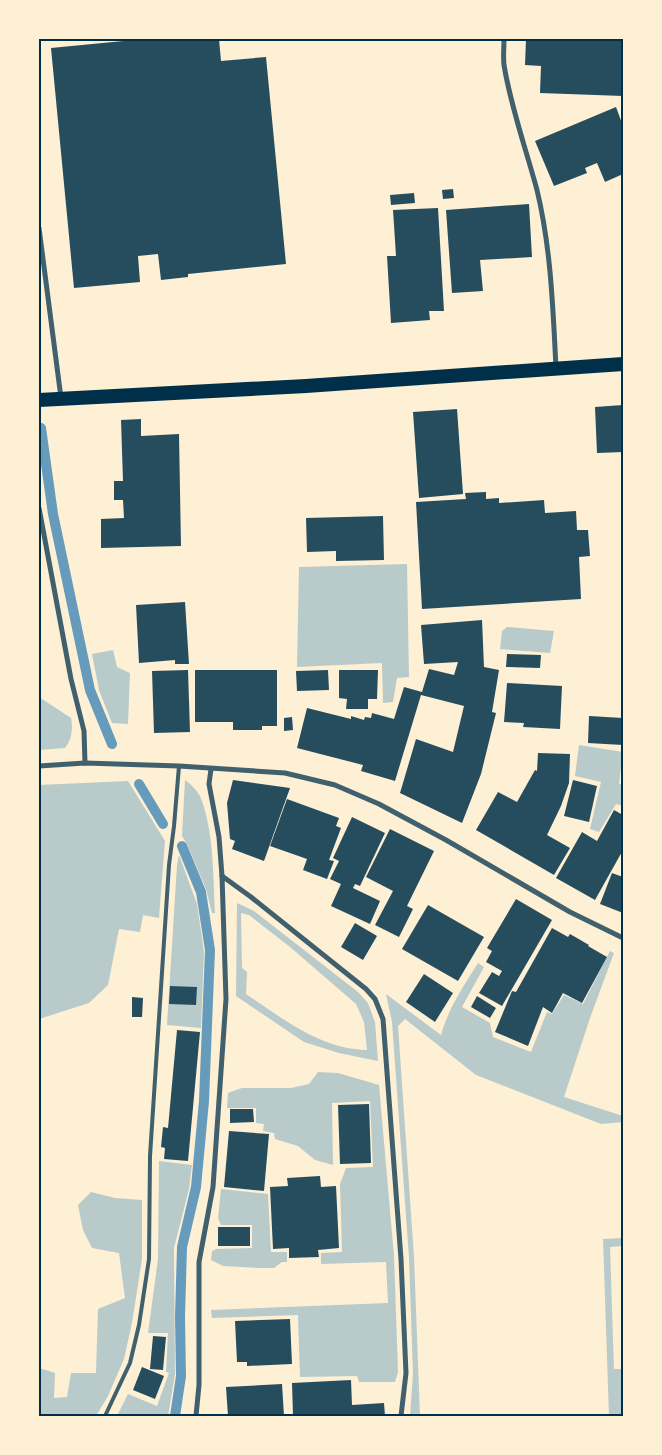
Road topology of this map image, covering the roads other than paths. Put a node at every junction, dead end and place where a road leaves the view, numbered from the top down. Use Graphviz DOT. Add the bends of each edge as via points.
graph roads {
  1 [pos="504,39"];
  2 [pos="39,228"];
  3 [pos="623,364"];
  4 [pos="556,369"];
  5 [pos="39,400"];
  6 [pos="61,400"];
  7 [pos="39,508"];
  8 [pos="85,764"];
  9 [pos="39,766"];
  10 [pos="179,766"];
  11 [pos="211,768"];
  12 [pos="222,876"];
  13 [pos="623,938"];
  14 [pos="105,1416"];
  15 [pos="196,1416"];
  16 [pos="401,1416"];
  1 -- 4 [label="street" via="504,64 544,225"];
  2 -- 6 [label="street"];
  3 -- 4 [label="highway"];
  4 -- 6 [label="highway"];
  5 -- 6 [label="highway"];
  7 -- 8 [label="street" via="84,731"];
  8 -- 9 [label="street"];
  8 -- 10 [label="street"];
  10 -- 11 [label="street"];
  10 -- 14 [label="lane" via="169,865 150,1156 149,1259 130,1363"];
  11 -- 12 [label="street" via="209,784"];
  11 -- 13 [label="street" via="285,773 335,785 379,804 570,912"];
  12 -- 15 [label="street" via="226,999 213,1186 199,1262"];
  12 -- 16 [label="street" via="366,989 375,999 383,1019 401,1259 406,1373"];
}
